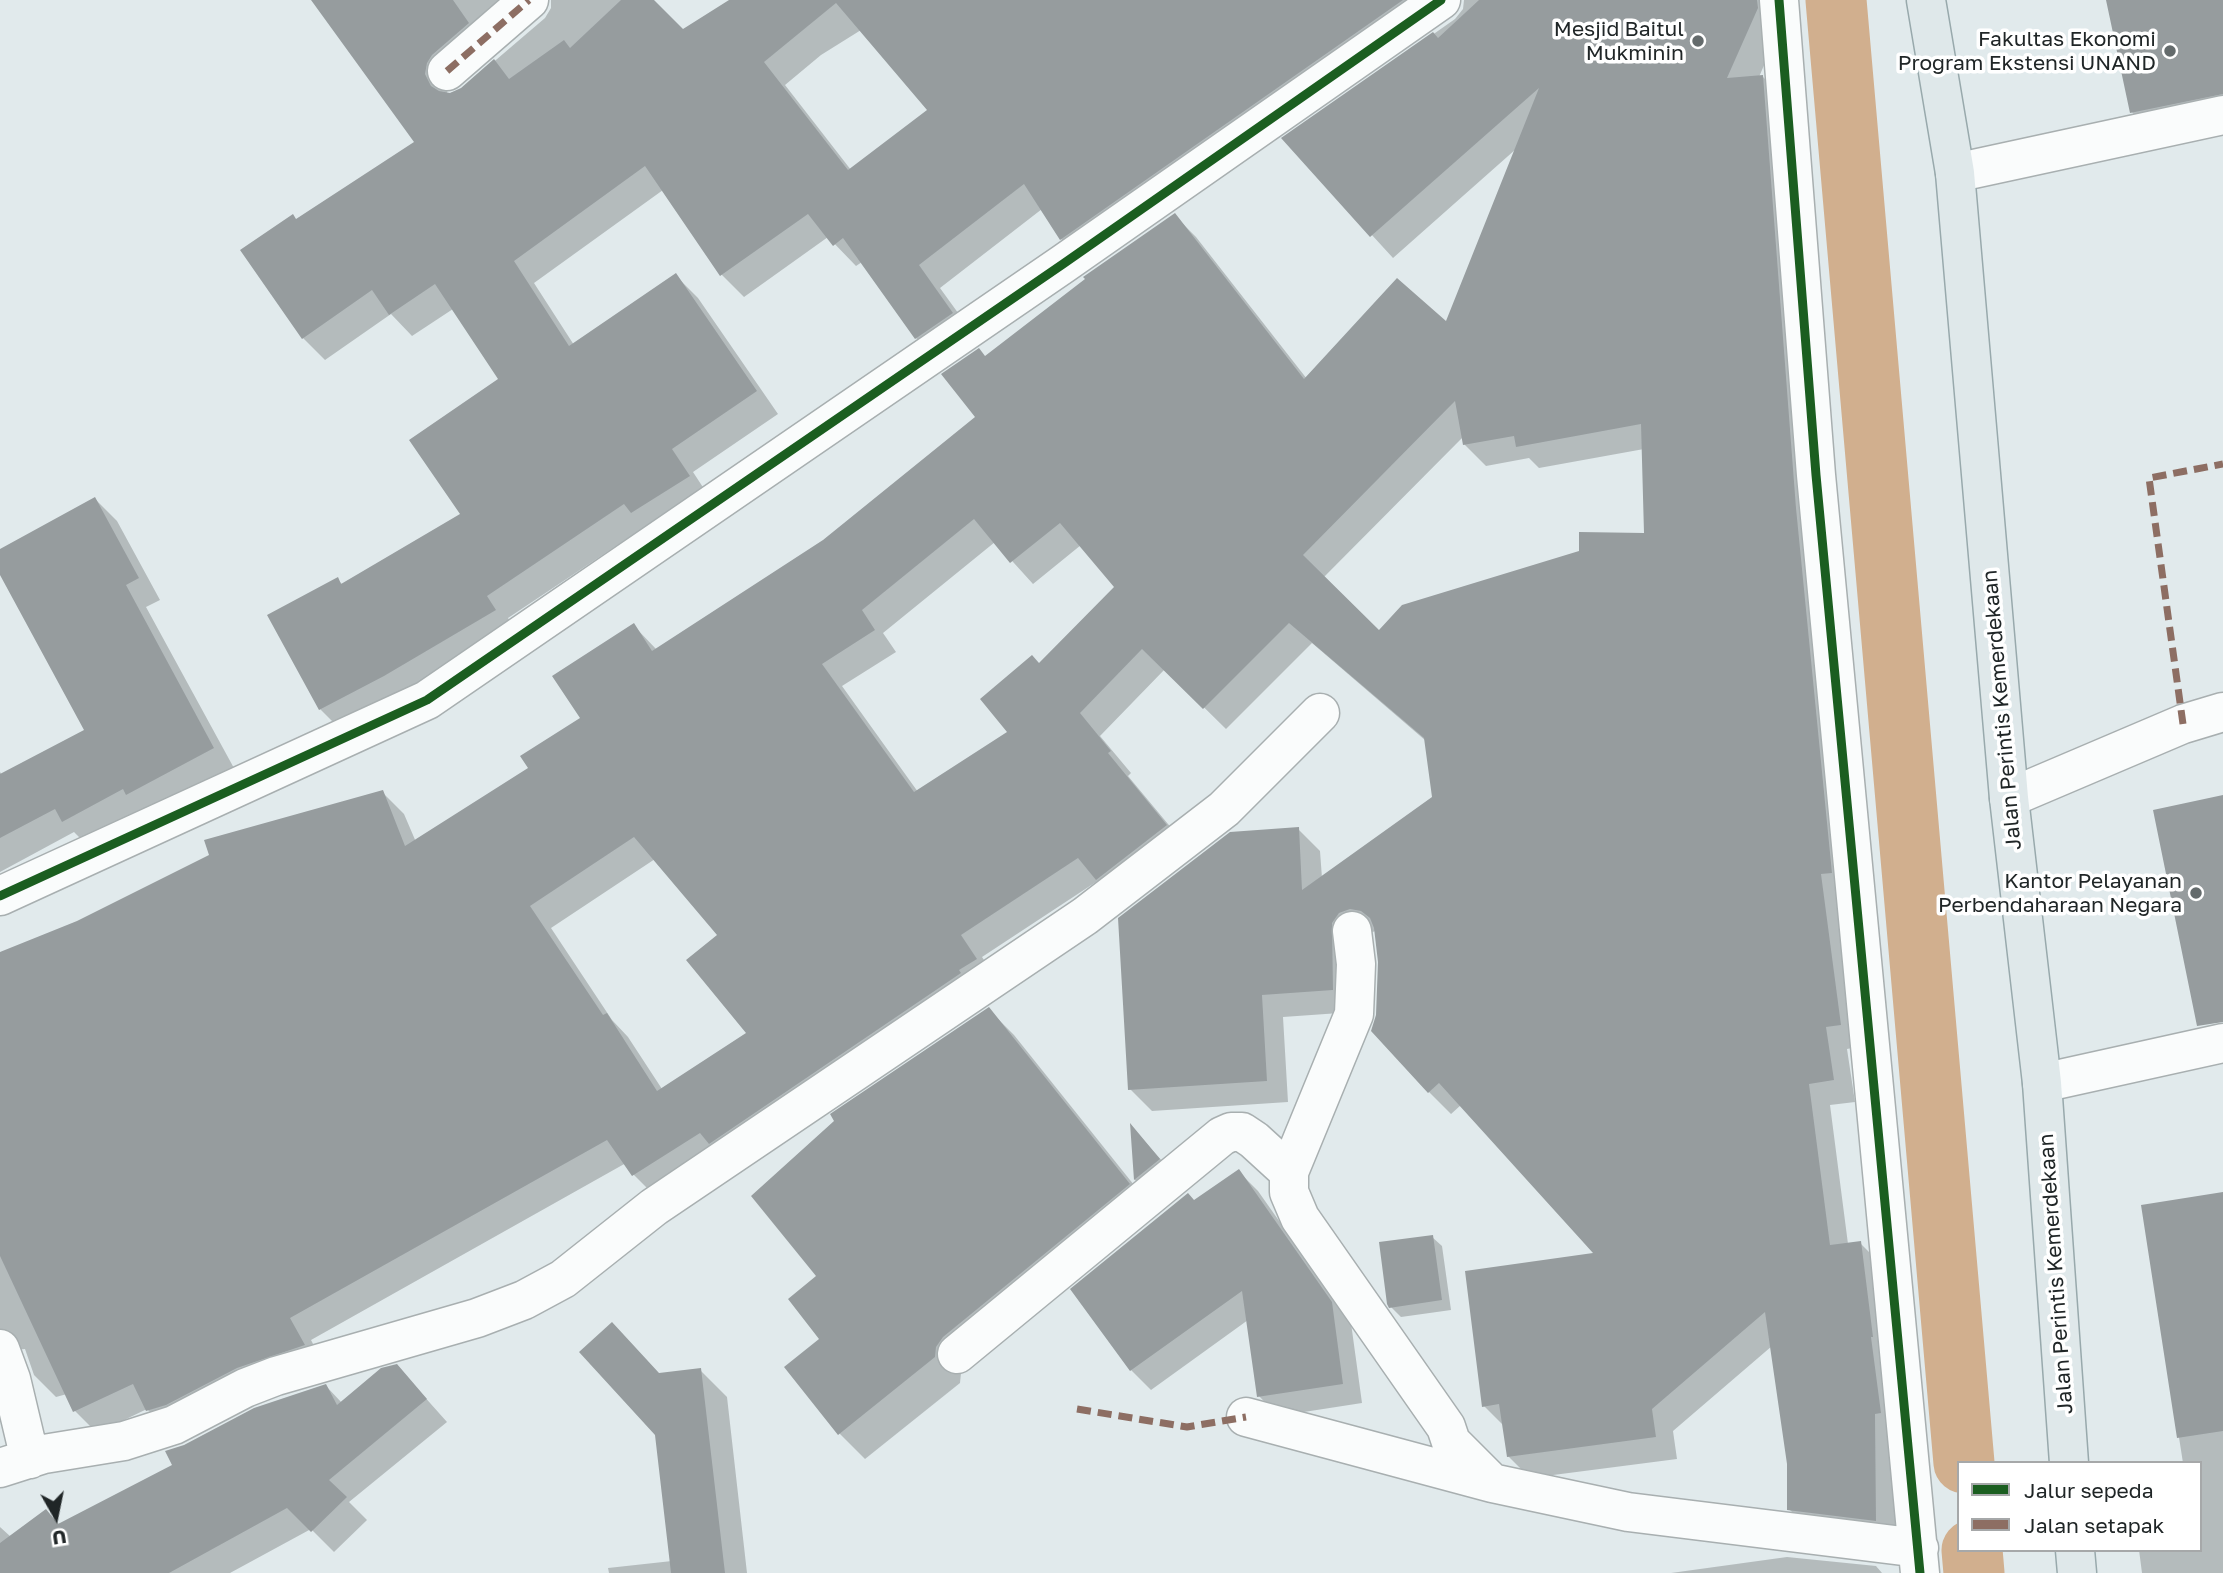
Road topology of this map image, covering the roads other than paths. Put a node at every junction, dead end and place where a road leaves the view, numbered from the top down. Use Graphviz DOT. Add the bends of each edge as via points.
graph roads {
  1 [pos="1441,0"];
  2 [pos="1779,0"];
  3 [pos="1926,0"];
  4 [pos="519,4"];
  5 [pos="447,71"];
  6 [pos="2223,115"];
  7 [pos="1955,173"];
  8 [pos="2223,712"];
  9 [pos="1320,713"];
  10 [pos="2009,798"];
  11 [pos="0,896"];
  12 [pos="1352,932"];
  13 [pos="2223,1042"];
  14 [pos="2042,1083"];
  15 [pos="1289,1172"];
  16 [pos="0,1349"];
  17 [pos="957,1354"];
  18 [pos="1246,1417"];
  19 [pos="2069,1461"];
  20 [pos="15,1464"];
  21 [pos="1492,1483"];
  22 [pos="2075,1552"];
  23 [pos="1919,1560"];
  24 [pos="2077,1573"];
  1 -- 11 [label="street" via="427,700"];
  2 -- 23 [label="street" via="1817,489"];
  3 -- 7 [label="main road, Jalan Perintis Kemerdekaan"];
  4 -- 5 [label="street"];
  6 -- 7 [label="street"];
  7 -- 10 [label="main road, Jalan Perintis Kemerdekaan"];
  8 -- 10 [label="street" via="2183,724"];
  9 -- 20 [label="street" via="1224,809 1085,916 654,1207 563,1279 477,1318 275,1376 174,1425 124,1441 44,1454"];
  10 -- 14 [label="main road, Jalan Perintis Kemerdekaan"];
  12 -- 15 [label="street" via="1354,1014"];
  13 -- 14 [label="street"];
  14 -- 19 [label="main road, Jalan Perintis Kemerdekaan"];
  15 -- 17 [label="street" via="1242,1132 1222,1136"];
  15 -- 21 [label="street" via="1289,1192 1300,1218 1446,1427 1451,1442"];
  16 -- 20 [label="street" via="11,1379"];
  18 -- 21 [label="street"];
  21 -- 23 [label="street" via="1628,1513"];
  22 -- 24 [label="main road"];
}
